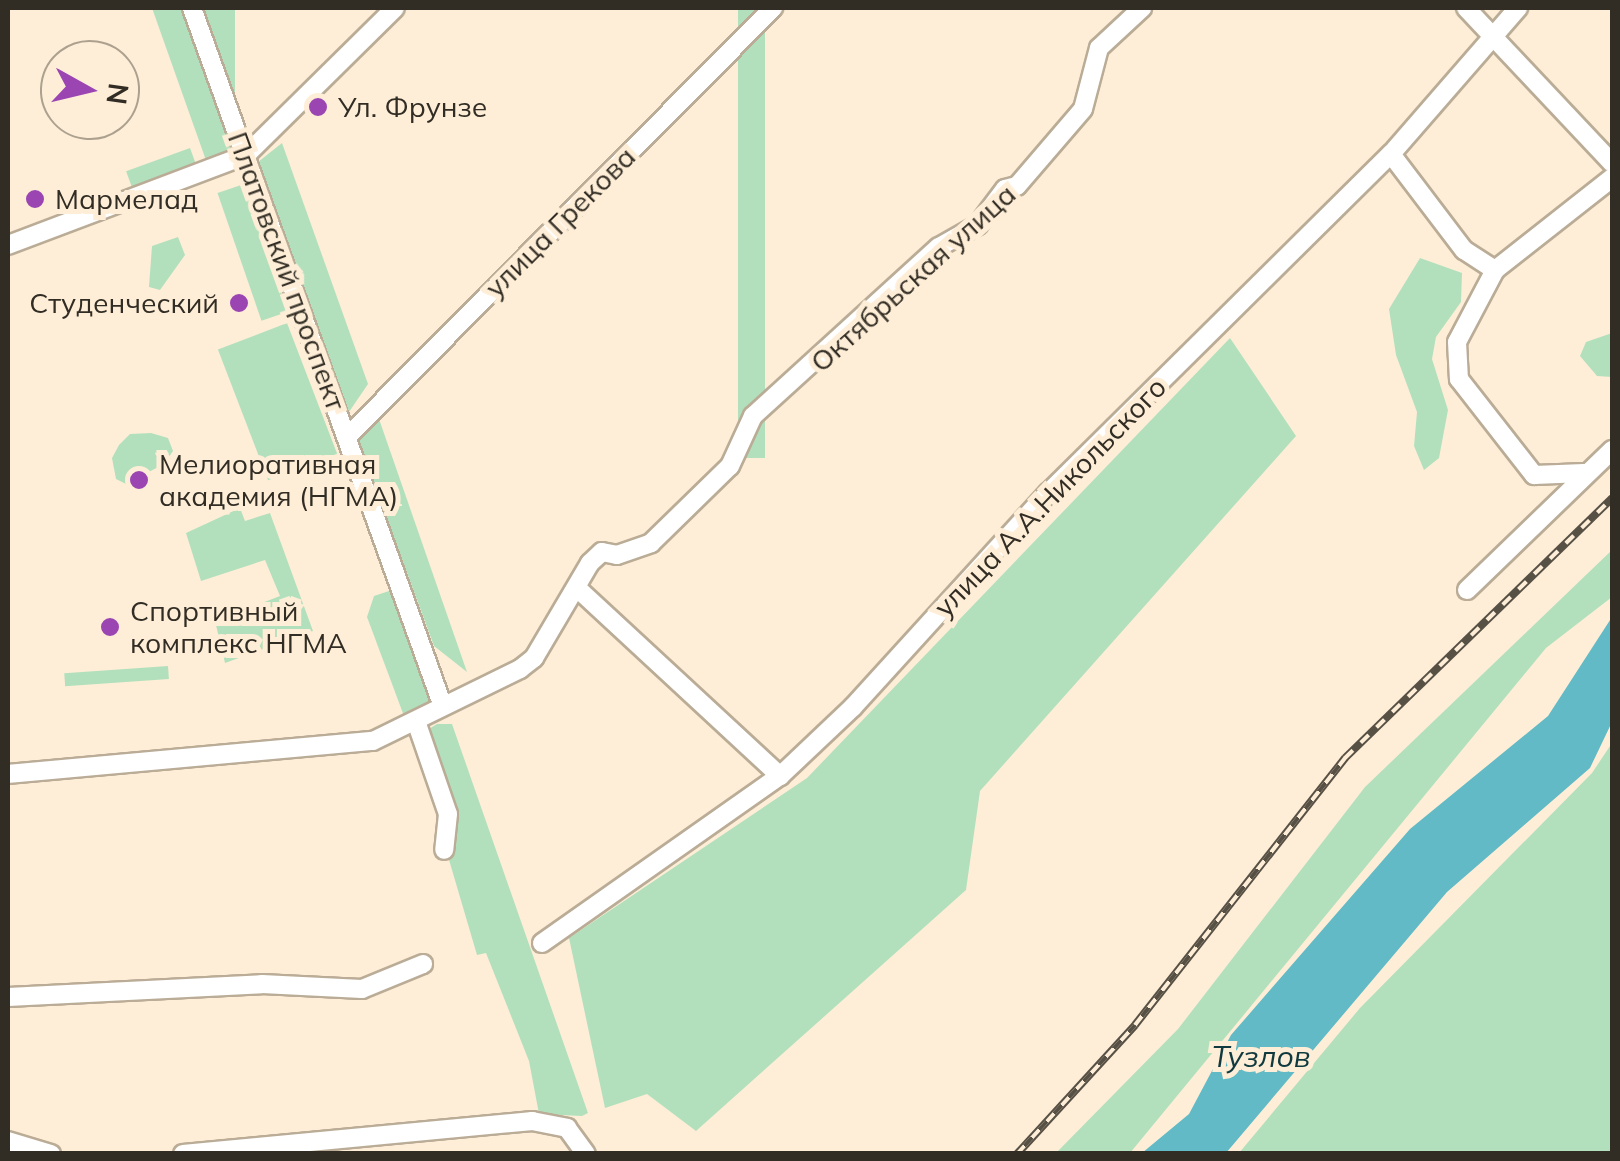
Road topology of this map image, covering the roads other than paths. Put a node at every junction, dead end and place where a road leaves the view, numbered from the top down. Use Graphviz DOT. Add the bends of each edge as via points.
graph roads {
  1 [pos="192,8"];
  2 [pos="395,8"];
  3 [pos="773,8"];
  4 [pos="1142,8"];
  5 [pos="1466,8"];
  6 [pos="1518,8"];
  7 [pos="1491,35"];
  8 [pos="1390,154"];
  9 [pos="246,155"];
  10 [pos="1612,163"];
  11 [pos="1612,178"];
  12 [pos="8,245"];
  13 [pos="1495,270"];
  14 [pos="347,438"];
  15 [pos="1612,450"];
  16 [pos="1584,472"];
  17 [pos="577,588"];
  18 [pos="1467,590"];
  19 [pos="442,704"];
  20 [pos="417,724"];
  21 [pos="8,774"];
  22 [pos="780,776"];
  23 [pos="444,850"];
  24 [pos="542,942"];
  25 [pos="423,964"];
  26 [pos="8,997"];
  27 [pos="8,1141"];
  28 [pos="51,1154"];
  29 [pos="183,1154"];
  30 [pos="586,1154"];
  1 -- 9 [label="street, Платовский проспект"];
  2 -- 9 [label="street"];
  3 -- 14 [label="street, улица Грекова"];
  4 -- 17 [label="street, Октябрьская улица" via="1100,48 1083,109 1017,186 753,416 730,466 650,544 617,555 602,552"];
  5 -- 7 [label="street"];
  6 -- 7 [label="street, улица А.А.Никольского"];
  7 -- 8 [label="street, улица А.А.Никольского"];
  7 -- 10 [label="street"];
  8 -- 13 [label="street" via="1464,250"];
  8 -- 22 [label="street, улица А.А.Никольского" via="1048,493"];
  9 -- 12 [label="street"];
  9 -- 14 [label="street, Платовский проспект"];
  11 -- 13 [label="street"];
  13 -- 16 [label="street" via="1457,342 1458,379 1534,475"];
  14 -- 19 [label="street, Платовский проспект"];
  15 -- 16 [label="street"];
  16 -- 18 [label="street"];
  17 -- 19 [label="street, Октябрьская улица" via="534,658"];
  17 -- 22 [label="street"];
  19 -- 20 [label="street, Октябрьская улица"];
  20 -- 21 [label="street, Октябрьская улица" via="373,740"];
  20 -- 23 [label="street" via="448,814"];
  22 -- 24 [label="street, улица А.А.Никольского"];
  25 -- 26 [label="street" via="362,989 262,984"];
  27 -- 28 [label="street"];
  29 -- 30 [label="street" via="516,1122 567,1128"];
}
